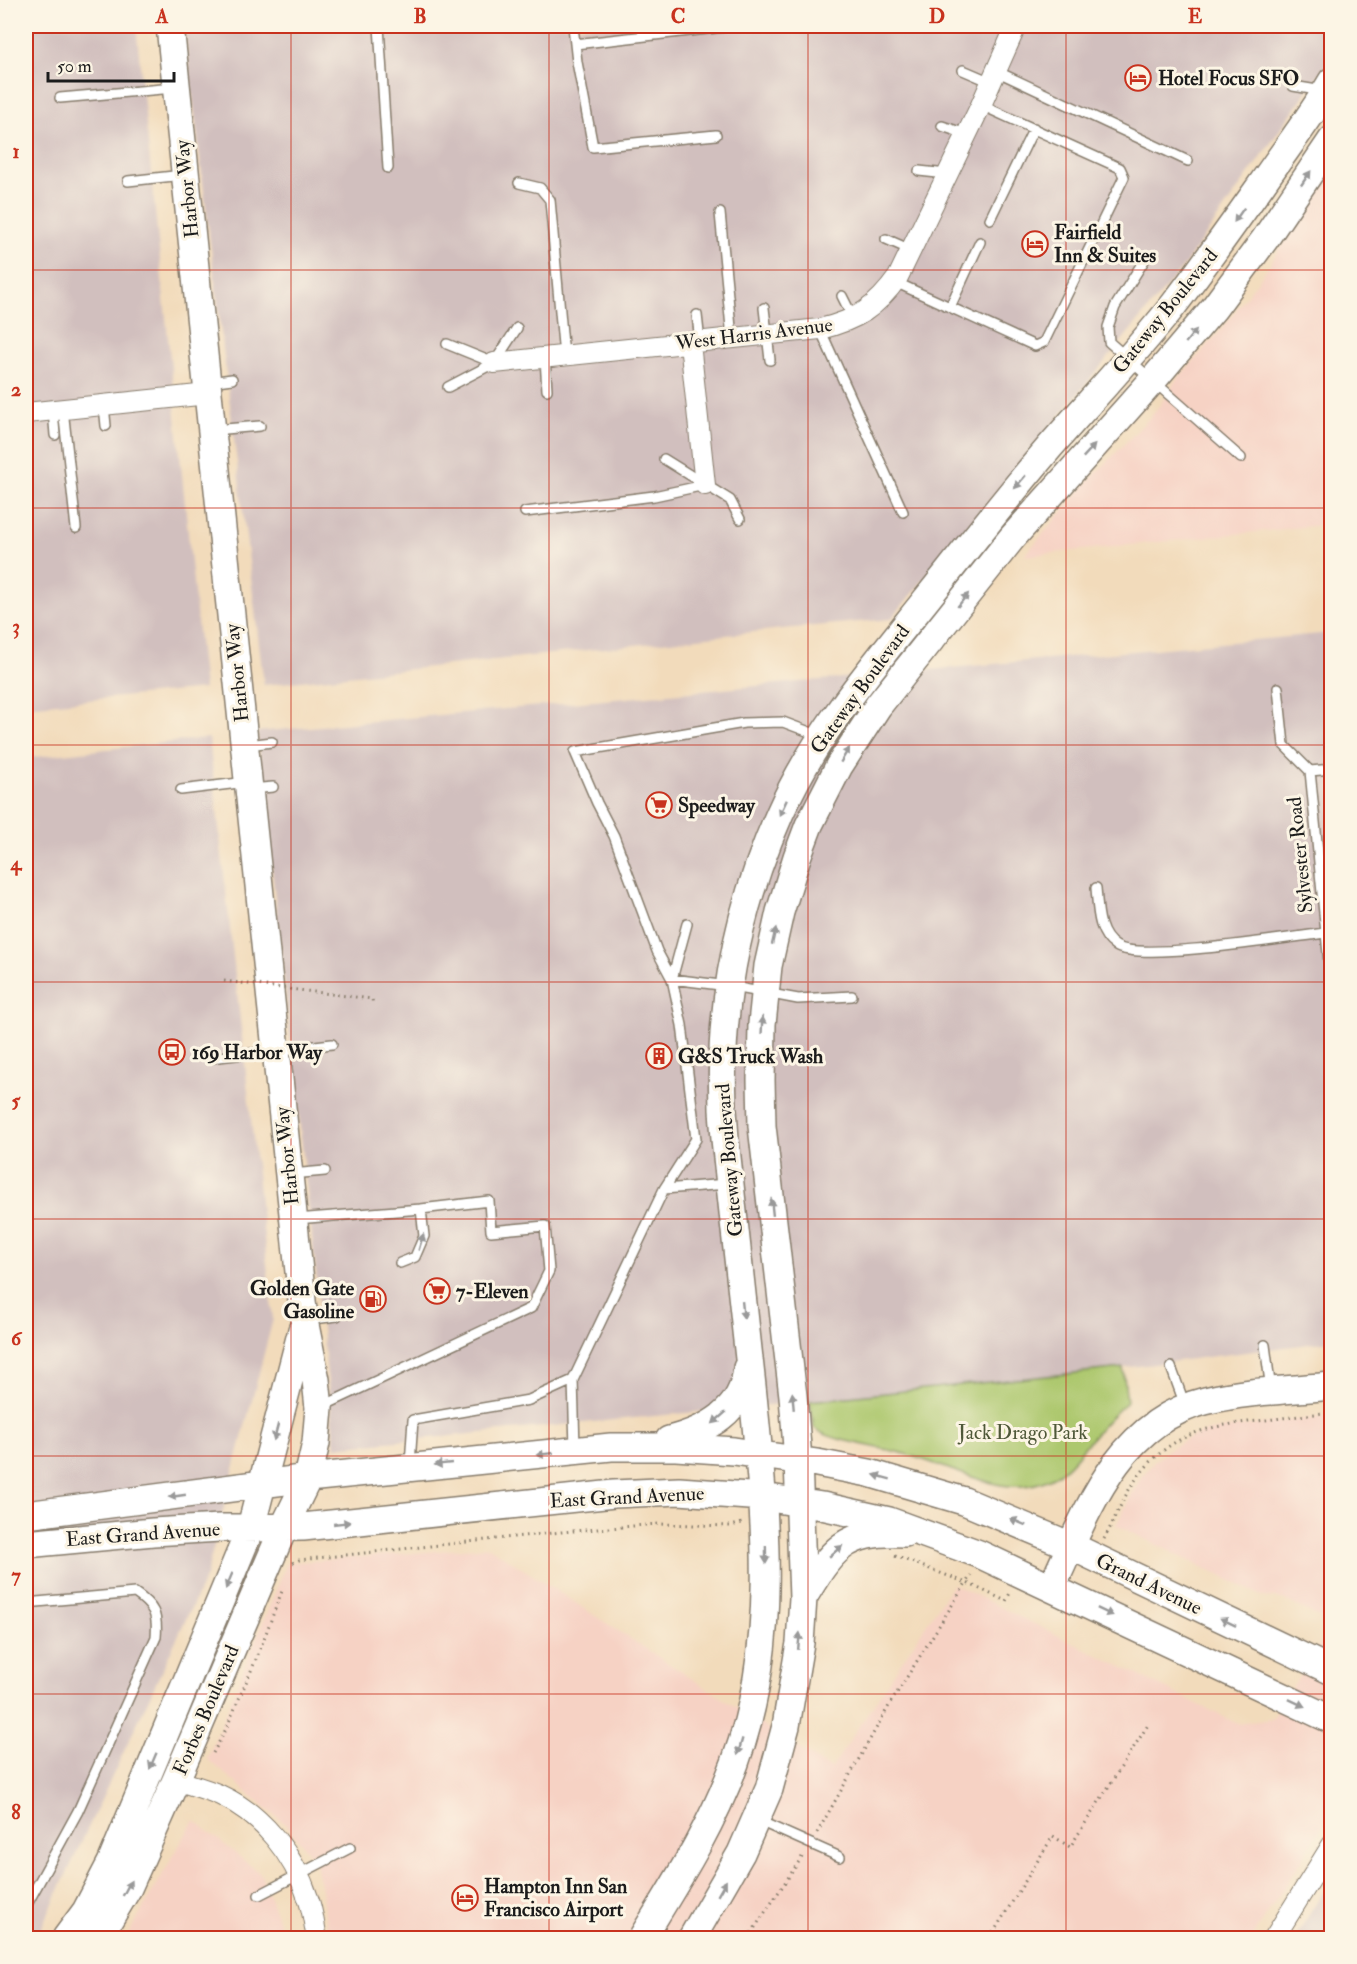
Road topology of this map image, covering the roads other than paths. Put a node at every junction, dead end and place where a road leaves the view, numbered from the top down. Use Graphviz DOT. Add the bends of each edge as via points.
graph roads {
  1 [pos="170,26"];
  2 [pos="379,26"];
  3 [pos="573,26"];
  4 [pos="734,26"];
  5 [pos="1016,26"];
  6 [pos="575,44"];
  7 [pos="963,70"];
  8 [pos="994,77"];
  9 [pos="1293,86"];
  10 [pos="1329,86"];
  11 [pos="176,88"];
  12 [pos="60,98"];
  13 [pos="981,105"];
  14 [pos="942,126"];
  15 [pos="1034,128"];
  16 [pos="966,134"];
  17 [pos="716,135"];
  18 [pos="1332,140"];
  19 [pos="1188,161"];
  20 [pos="388,168"];
  21 [pos="920,171"];
  22 [pos="948,174"];
  23 [pos="185,175"];
  24 [pos="128,181"];
  25 [pos="519,183"];
  26 [pos="720,213"];
  27 [pos="990,219"];
  28 [pos="886,239"];
  29 [pos="980,242"];
  30 [pos="911,250"];
  31 [pos="1145,259"];
  32 [pos="895,282"];
  33 [pos="842,296"];
  34 [pos="950,307"];
  35 [pos="764,309"];
  36 [pos="697,315"];
  37 [pos="853,318"];
  38 [pos="517,328"];
  39 [pos="820,329"];
  40 [pos="767,335"];
  41 [pos="732,338"];
  42 [pos="695,342"];
  43 [pos="447,344"];
  44 [pos="555,357"];
  45 [pos="1128,358"];
  46 [pos="770,360"];
  47 [pos="494,363"];
  48 [pos="1153,380"];
  49 [pos="215,385"];
  50 [pos="448,387"];
  51 [pos="547,390"];
  52 [pos="104,405"];
  53 [pos="58,409"];
  54 [pos="26,413"];
  55 [pos="106,426"];
  56 [pos="260,426"];
  57 [pos="212,431"];
  58 [pos="55,435"];
  59 [pos="1241,458"];
  60 [pos="664,459"];
  61 [pos="705,485"];
  62 [pos="525,512"];
  63 [pos="903,512"];
  64 [pos="740,519"];
  65 [pos="76,528"];
  66 [pos="1278,688"];
  67 [pos="822,737"];
  68 [pos="272,742"];
  69 [pos="244,745"];
  70 [pos="1332,768"];
  71 [pos="1310,771"];
  72 [pos="256,786"];
  73 [pos="181,790"];
  74 [pos="1096,888"];
  75 [pos="1327,901"];
  76 [pos="687,924"];
  77 [pos="1326,933"];
  78 [pos="672,979"];
  79 [pos="728,986"];
  80 [pos="765,993"];
  81 [pos="1332,994"];
  82 [pos="852,996"];
  83 [pos="332,1044"];
  84 [pos="276,1051"];
  85 [pos="210,1058"];
  86 [pos="325,1171"];
  87 [pos="289,1175"];
  88 [pos="729,1184"];
  89 [pos="664,1189"];
  90 [pos="421,1209"];
  91 [pos="293,1219"];
  92 [pos="400,1263"];
  93 [pos="337,1316"];
  94 [pos="304,1320"];
  95 [pos="1265,1345"];
  96 [pos="747,1348"];
  97 [pos="1171,1367"];
  98 [pos="573,1380"];
  99 [pos="1332,1386"];
  100 [pos="1272,1392"];
  101 [pos="1186,1407"];
  102 [pos="318,1408"];
  103 [pos="645,1446"];
  104 [pos="575,1451"];
  105 [pos="759,1454"];
  106 [pos="798,1460"];
  107 [pos="410,1468"];
  108 [pos="308,1478"];
  109 [pos="262,1484"];
  110 [pos="763,1497"];
  111 [pos="964,1501"];
  112 [pos="800,1502"];
  113 [pos="26,1515"];
  114 [pos="251,1527"];
  115 [pos="284,1527"];
  116 [pos="930,1536"];
  117 [pos="26,1544"];
  118 [pos="1071,1546"];
  119 [pos="1052,1587"];
  120 [pos="803,1598"];
  121 [pos="26,1603"];
  122 [pos="1332,1671"];
  123 [pos="1332,1719"];
  124 [pos="176,1780"];
  125 [pos="757,1820"];
  126 [pos="1332,1845"];
  127 [pos="350,1848"];
  128 [pos="840,1857"];
  129 [pos="299,1874"];
  130 [pos="259,1895"];
  131 [pos="26,1906"];
  132 [pos="66,1938"];
  133 [pos="98,1938"];
  134 [pos="318,1938"];
  135 [pos="642,1938"];
  136 [pos="692,1938"];
  137 [pos="1274,1938"];
  1 -- 11 [label="main road, Harbor Way"];
  2 -- 20 [label="lane"];
  3 -- 6 [label="lane"];
  4 -- 6 [label="lane"];
  5 -- 8 [label="street, West Harris Avenue"];
  6 -- 17 [label="lane" via="593,147"];
  7 -- 8 [label="lane"];
  8 -- 13 [label="street, West Harris Avenue"];
  8 -- 19 [label="lane"];
  9 -- 10 [label="lane"];
  10 -- 45 [label="main road, Gateway Boulevard, one-way" via="1212,255"];
  11 -- 12 [label="lane"];
  11 -- 23 [label="main road, Harbor Way"];
  13 -- 15 [label="lane"];
  13 -- 16 [label="street, West Harris Avenue"];
  14 -- 16 [label="lane"];
  15 -- 27 [label="lane"];
  15 -- 34 [label="lane" via="1120,168 1124,177 1044,342 1035,346"];
  16 -- 22 [label="street, West Harris Avenue"];
  48 -- 18 [label="main road, Gateway Boulevard, one-way" via="1242,272"];
  21 -- 22 [label="lane"];
  22 -- 30 [label="street, West Harris Avenue"];
  23 -- 24 [label="lane"];
  23 -- 49 [label="main road, Harbor Way"];
  25 -- 44 [label="lane" via="540,188 550,200"];
  26 -- 41 [label="lane"];
  28 -- 30 [label="lane"];
  29 -- 34 [label="lane"];
  30 -- 32 [label="street, West Harris Avenue"];
  31 -- 45 [label="lane" via="1108,327 1109,342"];
  32 -- 34 [label="lane"];
  32 -- 37 [label="street, West Harris Avenue" via="868,310"];
  33 -- 37 [label="lane"];
  35 -- 40 [label="lane"];
  36 -- 42 [label="lane"];
  37 -- 39 [label="street, West Harris Avenue"];
  38 -- 47 [label="lane"];
  39 -- 40 [label="street, West Harris Avenue"];
  39 -- 63 [label="lane"];
  40 -- 41 [label="street, West Harris Avenue"];
  40 -- 46 [label="lane"];
  41 -- 42 [label="street, West Harris Avenue"];
  42 -- 44 [label="street, West Harris Avenue"];
  42 -- 61 [label="street"];
  43 -- 47 [label="lane"];
  44 -- 47 [label="street, West Harris Avenue"];
  44 -- 51 [label="lane"];
  45 -- 48 [label="lane"];
  45 -- 67 [label="main road, Gateway Boulevard, one-way" via="1017,486 855,689"];
  47 -- 50 [label="lane"];
  48 -- 59 [label="lane"];
  80 -- 48 [label="main road, Gateway Boulevard, one-way" via="773,940 797,857 823,796 856,736 1012,538"];
  49 -- 52 [label="street"];
  49 -- 57 [label="main road, Harbor Way"];
  52 -- 53 [label="street"];
  52 -- 55 [label="lane"];
  53 -- 54 [label="street"];
  53 -- 58 [label="lane"];
  53 -- 65 [label="lane"];
  56 -- 57 [label="lane"];
  57 -- 69 [label="main road, Harbor Way"];
  60 -- 61 [label="lane"];
  61 -- 62 [label="lane" via="654,496"];
  61 -- 64 [label="lane" via="730,500"];
  66 -- 71 [label="lane" via="1284,745"];
  67 -- 78 [label="lane" via="783,722 744,723 575,752"];
  67 -- 79 [label="main road, Gateway Boulevard, one-way" via="767,844"];
  68 -- 69 [label="lane"];
  69 -- 72 [label="main road, Harbor Way"];
  70 -- 71 [label="lane, Sylvester Road"];
  71 -- 75 [label="lane, Sylvester Road"];
  72 -- 73 [label="lane"];
  72 -- 84 [label="main road, Harbor Way"];
  74 -- 77 [label="lane" via="1103,934 1117,948 1174,950"];
  75 -- 77 [label="lane, Sylvester Road"];
  76 -- 78 [label="lane"];
  77 -- 81 [label="lane, Sylvester Road"];
  78 -- 79 [label="lane"];
  78 -- 89 [label="lane" via="682,1025 696,1139"];
  79 -- 80 [label="lane"];
  79 -- 88 [label="main road, Gateway Boulevard" via="722,1110"];
  80 -- 82 [label="lane" via="798,999"];
  106 -- 80 [label="main road, Gateway Boulevard, one-way" via="762,1126"];
  83 -- 84 [label="lane"];
  84 -- 85 [label="lane"];
  84 -- 87 [label="main road, Harbor Way"];
  86 -- 87 [label="lane"];
  87 -- 91 [label="main road, Harbor Way"];
  88 -- 89 [label="lane"];
  88 -- 96 [label="main road, Gateway Boulevard, one-way"];
  89 -- 98 [label="lane"];
  90 -- 91 [label="lane"];
  92 -- 90 [label="lane, one-way" via="415,1257 424,1236"];
  90 -- 102 [label="lane" via="489,1201 491,1231 545,1226 549,1271 531,1308"];
  91 -- 94 [label="main road, Harbor Way"];
  93 -- 94 [label="lane"];
  94 -- 102 [label="main road, Harbor Way"];
  94 -- 109 [label="main road, Harbor Way, one-way"];
  95 -- 100 [label="lane"];
  96 -- 103 [label="main road, one-way" via="747,1371 741,1391 723,1414 692,1434"];
  96 -- 105 [label="main road, Gateway Boulevard"];
  97 -- 101 [label="lane"];
  98 -- 104 [label="lane"];
  98 -- 107 [label="lane" via="529,1400 413,1420"];
  99 -- 100 [label="main road"];
  100 -- 101 [label="main road" via="1225,1397"];
  101 -- 118 [label="main road" via="1147,1430 1121,1456 1102,1484"];
  102 -- 108 [label="main road, Harbor Way"];
  103 -- 104 [label="main road, East Grand Avenue"];
  103 -- 105 [label="main road, East Grand Avenue"];
  104 -- 107 [label="main road, East Grand Avenue, one-way"];
  105 -- 106 [label="main road, East Grand Avenue"];
  105 -- 110 [label="main road, Gateway Boulevard"];
  111 -- 106 [label="main road, East Grand Avenue, one-way" via="869,1473"];
  106 -- 112 [label="main road, Gateway Boulevard"];
  107 -- 108 [label="main road, East Grand Avenue"];
  108 -- 109 [label="main road, East Grand Avenue"];
  108 -- 115 [label="main road, Forbes Boulevard"];
  109 -- 113 [label="main road, East Grand Avenue, one-way"];
  109 -- 114 [label="main road, Forbes Boulevard"];
  110 -- 112 [label="main road, East Grand Avenue"];
  115 -- 110 [label="main road, East Grand Avenue, one-way" via="614,1494 689,1491"];
  110 -- 135 [label="main road, Gateway Boulevard, one-way" via="767,1591 764,1637 736,1761 706,1832"];
  118 -- 111 [label="main road, Grand Avenue, one-way"];
  112 -- 116 [label="main road, East Grand Avenue" via="879,1519"];
  112 -- 120 [label="main road, Gateway Boulevard"];
  114 -- 115 [label="main road, East Grand Avenue"];
  114 -- 117 [label="main road, East Grand Avenue"];
  114 -- 132 [label="main road, Forbes Boulevard, one-way" via="111,1863 86,1911"];
  115 -- 124 [label="main road, Forbes Boulevard"];
  116 -- 119 [label="main road, East Grand Avenue"];
  120 -- 116 [label="main road, one-way" via="828,1558 849,1541 886,1533"];
  118 -- 119 [label="main road"];
  122 -- 118 [label="main road, Grand Avenue, one-way"];
  119 -- 123 [label="main road, one-way"];
  125 -- 120 [label="main road, Gateway Boulevard, one-way" via="786,1726"];
  121 -- 131 [label="lane" via="135,1593 150,1603 157,1627 156,1637 78,1811"];
  124 -- 129 [label="street" via="220,1795 245,1810 284,1848"];
  133 -- 124 [label="main road, Forbes Boulevard, one-way" via="128,1888"];
  125 -- 128 [label="lane"];
  136 -- 125 [label="main road, Gateway Boulevard, one-way"];
  126 -- 137 [label="street"];
  127 -- 129 [label="lane"];
  129 -- 130 [label="lane"];
  129 -- 134 [label="street"];
}
